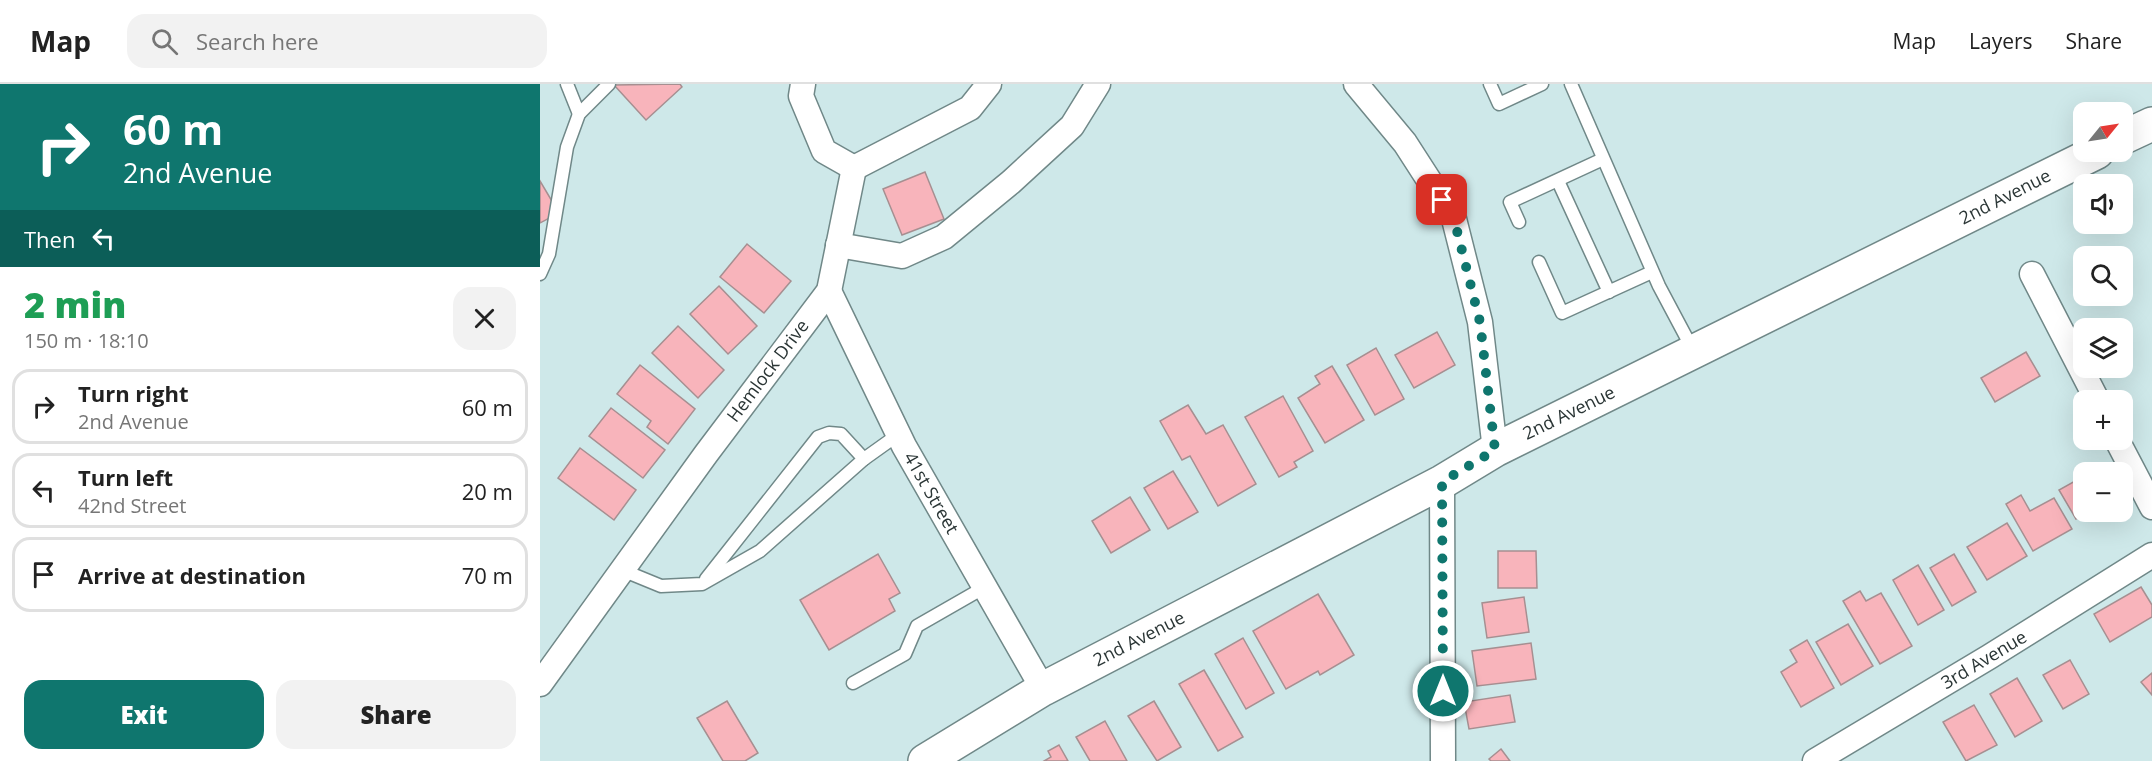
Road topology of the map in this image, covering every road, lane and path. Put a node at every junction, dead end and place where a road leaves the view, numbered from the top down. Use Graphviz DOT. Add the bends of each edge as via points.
graph roads {
  1 [pos="567,84"];
  2 [pos="609,84"];
  3 [pos="802,84"];
  4 [pos="989,84"];
  5 [pos="1098,84"];
  6 [pos="1356,84"];
  7 [pos="1490,84"];
  8 [pos="1541,84"];
  9 [pos="1571,84"];
  10 [pos="579,114"];
  11 [pos="2152,124"];
  12 [pos="2133,133"];
  13 [pos="1603,159"];
  14 [pos="2077,162"];
  15 [pos="854,168"];
  16 [pos="1558,181"];
  17 [pos="1519,222"];
  18 [pos="838,245"];
  19 [pos="1539,262"];
  20 [pos="1652,272"];
  21 [pos="540,274"];
  22 [pos="2032,274"];
  23 [pos="829,291"];
  24 [pos="1609,292"];
  25 [pos="1694,351"];
  26 [pos="2092,390"];
  27 [pos="899,435"];
  28 [pos="1495,450"];
  29 [pos="2122,450"];
  30 [pos="864,459"];
  31 [pos="1442,482"];
  32 [pos="2152,507"];
  33 [pos="2152,555"];
  34 [pos="622,570"];
  35 [pos="702,584"];
  36 [pos="985,587"];
  37 [pos="853,683"];
  38 [pos="540,684"];
  39 [pos="1043,689"];
  40 [pos="925,761"];
  41 [pos="1443,761"];
  42 [pos="1815,761"];
  1 -- 10 [label="lane"];
  2 -- 10 [label="lane"];
  3 -- 15 [label="street" via="801,96 824,150"];
  4 -- 15 [label="street" via="970,108"];
  5 -- 18 [label="street" via="1072,126 944,237 902,256"];
  6 -- 28 [label="street" via="1406,143 1454,219 1480,322"];
  7 -- 8 [label="lane" via="1499,104"];
  9 -- 13 [label="lane"];
  10 -- 21 [label="lane" via="567,147 549,254"];
  11 -- 12 [label="main road"];
  13 -- 16 [label="lane"];
  13 -- 20 [label="lane"];
  14 -- 25 [label="main road, 2nd Avenue"];
  15 -- 18 [label="street, Hemlock Drive"];
  16 -- 17 [label="lane" via="1510,202"];
  16 -- 24 [label="lane"];
  18 -- 23 [label="street, Hemlock Drive"];
  19 -- 24 [label="lane" via="1562,313"];
  20 -- 24 [label="lane"];
  20 -- 25 [label="lane"];
  22 -- 26 [label="street"];
  23 -- 27 [label="street, 41st Street"];
  23 -- 34 [label="street, Hemlock Drive"];
  25 -- 28 [label="main road, 2nd Avenue"];
  27 -- 30 [label="lane"];
  27 -- 36 [label="street, 41st Street"];
  28 -- 31 [label="main road, 2nd Avenue"];
  29 -- 32 [label="street"];
  30 -- 35 [label="lane" via="760,551"];
  30 -- 35 [label="lane" via="841,434 818,437"];
  31 -- 39 [label="main road, 2nd Avenue"];
  31 -- 41 [label="street"];
  33 -- 42 [label="street, 3rd Avenue"];
  34 -- 35 [label="lane" via="661,586"];
  34 -- 38 [label="street, Hemlock Drive"];
  36 -- 37 [label="lane" via="917,626 904,654"];
  36 -- 39 [label="street, 41st Street"];
  39 -- 40 [label="main road, 2nd Avenue"];
}
